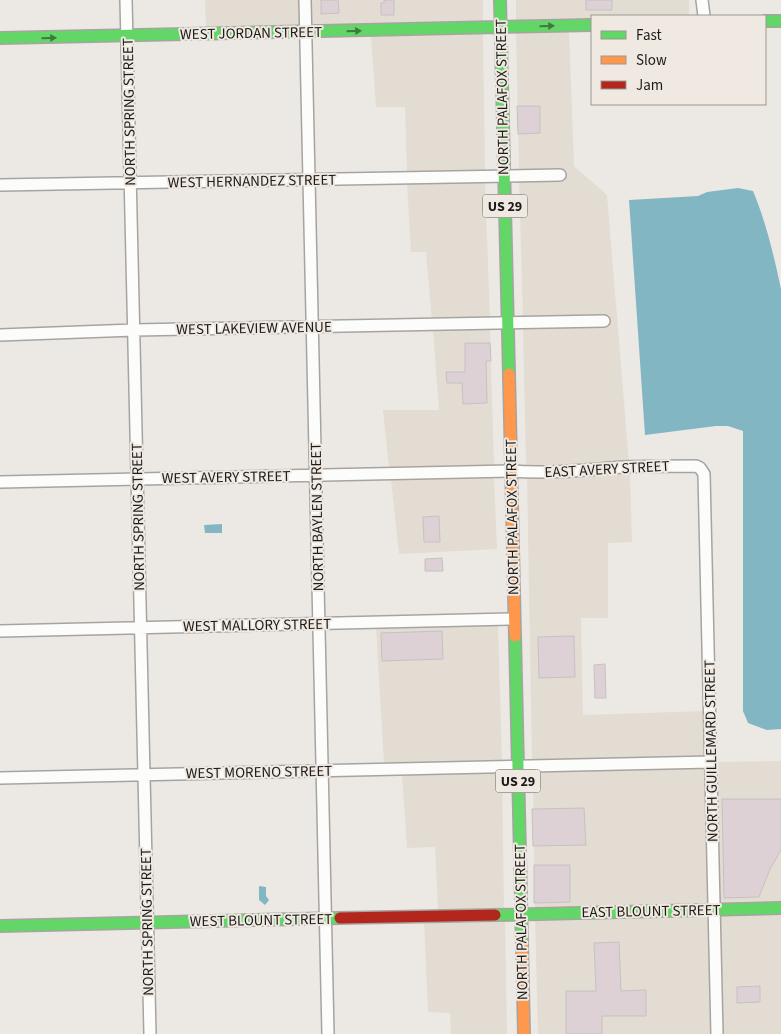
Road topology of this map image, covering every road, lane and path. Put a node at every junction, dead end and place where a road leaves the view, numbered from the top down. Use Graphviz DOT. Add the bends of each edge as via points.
graph roads {
  1 [pos="126,0"];
  2 [pos="305,0"];
  3 [pos="500,0"];
  4 [pos="702,0"];
  5 [pos="704,15"];
  6 [pos="766,21"];
  7 [pos="781,21"];
  8 [pos="591,25"];
  9 [pos="501,27"];
  10 [pos="306,32"];
  11 [pos="127,36"];
  12 [pos="0,38"];
  13 [pos="560,175"];
  14 [pos="504,176"];
  15 [pos="309,180"];
  16 [pos="130,183"];
  17 [pos="0,185"];
  18 [pos="604,321"];
  19 [pos="508,324"];
  20 [pos="312,327"];
  21 [pos="134,330"];
  22 [pos="0,335"];
  23 [pos="702,469"];
  24 [pos="511,471"];
  25 [pos="316,475"];
  26 [pos="137,479"];
  27 [pos="0,482"];
  28 [pos="514,619"];
  29 [pos="319,623"];
  30 [pos="140,628"];
  31 [pos="0,630"];
  32 [pos="711,762"];
  33 [pos="518,766"];
  34 [pos="322,770"];
  35 [pos="144,775"];
  36 [pos="0,778"];
  37 [pos="781,908"];
  38 [pos="715,910"];
  39 [pos="521,913"];
  40 [pos="325,918"];
  41 [pos="147,922"];
  42 [pos="0,926"];
  43 [pos="150,1034"];
  44 [pos="328,1034"];
  45 [pos="524,1034"];
  46 [pos="717,1034"];
  1 -- 11 [label="street, NORTH SPRING STREET"];
  2 -- 10 [label="street, NORTH BAYLEN STREET"];
  3 -- 9 [label="street, NORTH PALAFOX STREET / US 29"];
  4 -- 5 [label="street"];
  6 -- 7 [label="street"];
  9 -- 8 [label="street, WEST JORDAN STREET, one-way"];
  10 -- 9 [label="street, WEST JORDAN STREET, one-way"];
  9 -- 14 [label="street, NORTH PALAFOX STREET / US 29"];
  10 -- 11 [label="street, WEST JORDAN STREET"];
  10 -- 15 [label="street, NORTH BAYLEN STREET"];
  12 -- 11 [label="street, WEST JORDAN STREET, one-way"];
  11 -- 16 [label="street, NORTH SPRING STREET"];
  13 -- 14 [label="street, WEST HERNANDEZ STREET"];
  14 -- 15 [label="street, WEST HERNANDEZ STREET"];
  14 -- 19 [label="street, NORTH PALAFOX STREET / US 29"];
  15 -- 16 [label="street, WEST HERNANDEZ STREET"];
  15 -- 20 [label="street, NORTH BAYLEN STREET"];
  16 -- 17 [label="street, WEST HERNANDEZ STREET"];
  16 -- 21 [label="street, NORTH SPRING STREET"];
  18 -- 19 [label="street, WEST LAKEVIEW AVENUE"];
  19 -- 20 [label="street, WEST LAKEVIEW AVENUE"];
  19 -- 24 [label="street, NORTH PALAFOX STREET / US 29"];
  20 -- 21 [label="street, WEST LAKEVIEW AVENUE"];
  20 -- 25 [label="street, NORTH BAYLEN STREET"];
  21 -- 22 [label="street, WEST LAKEVIEW AVENUE"];
  21 -- 26 [label="street, NORTH SPRING STREET"];
  23 -- 24 [label="street, EAST AVERY STREET" via="696,466 535,473"];
  23 -- 32 [label="street, NORTH GUILLEMARD STREET"];
  24 -- 25 [label="street, WEST AVERY STREET"];
  24 -- 28 [label="street, NORTH PALAFOX STREET / US 29"];
  25 -- 26 [label="street, WEST AVERY STREET"];
  25 -- 29 [label="street, NORTH BAYLEN STREET"];
  26 -- 27 [label="street, WEST AVERY STREET"];
  26 -- 30 [label="street, NORTH SPRING STREET"];
  28 -- 29 [label="street, WEST MALLORY STREET"];
  28 -- 33 [label="street, NORTH PALAFOX STREET / US 29"];
  29 -- 30 [label="street, WEST MALLORY STREET"];
  29 -- 34 [label="street, NORTH BAYLEN STREET"];
  30 -- 31 [label="street, WEST MALLORY STREET"];
  30 -- 35 [label="street, NORTH SPRING STREET"];
  32 -- 33 [label="street, WEST MORENO STREET"];
  32 -- 38 [label="street, NORTH GUILLEMARD STREET"];
  33 -- 34 [label="street, WEST MORENO STREET"];
  33 -- 39 [label="street, NORTH PALAFOX STREET / US 29"];
  34 -- 35 [label="street, WEST MORENO STREET"];
  34 -- 40 [label="street, NORTH BAYLEN STREET"];
  35 -- 36 [label="street, WEST MORENO STREET"];
  35 -- 41 [label="street, NORTH SPRING STREET"];
  37 -- 38 [label="street, EAST BLOUNT STREET"];
  38 -- 39 [label="street, EAST BLOUNT STREET"];
  38 -- 46 [label="street, NORTH GUILLEMARD STREET"];
  39 -- 40 [label="street, WEST BLOUNT STREET"];
  39 -- 45 [label="street, NORTH PALAFOX STREET / US 29"];
  40 -- 41 [label="street, WEST BLOUNT STREET"];
  40 -- 44 [label="street, NORTH BAYLEN STREET"];
  41 -- 42 [label="street, WEST BLOUNT STREET"];
  41 -- 43 [label="street, NORTH SPRING STREET"];
}
